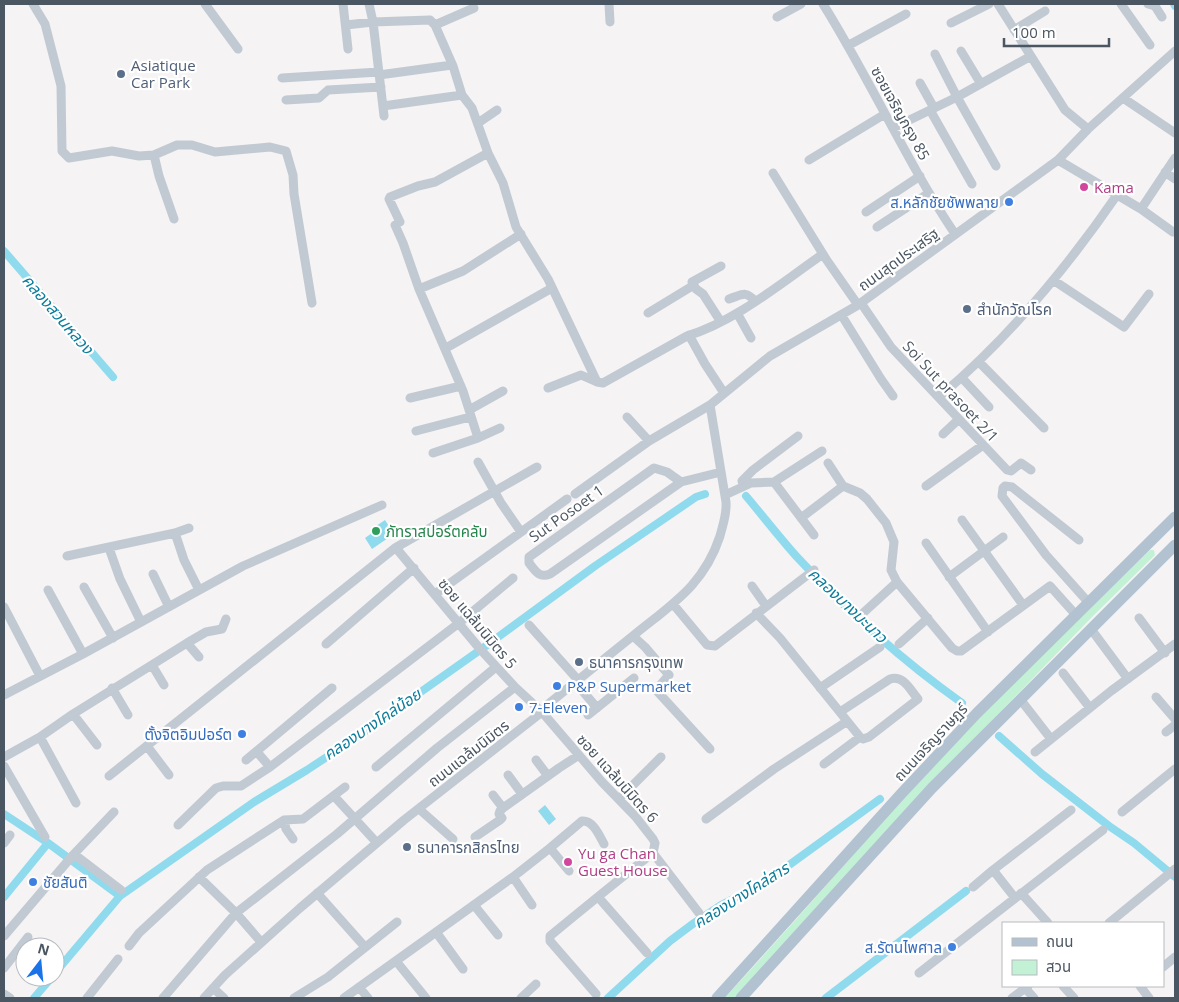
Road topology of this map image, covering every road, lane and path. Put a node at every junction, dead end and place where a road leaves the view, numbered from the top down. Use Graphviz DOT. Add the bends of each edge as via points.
graph roads {
  1 [pos="33,4"];
  2 [pos="205,4"];
  3 [pos="343,4"];
  4 [pos="369,4"];
  5 [pos="609,4"];
  6 [pos="801,4"];
  7 [pos="822,4"];
  8 [pos="989,4"];
  9 [pos="998,4"];
  10 [pos="1121,4"];
  11 [pos="1148,4"];
  12 [pos="474,8"];
  13 [pos="1045,11"];
  14 [pos="906,14"];
  15 [pos="777,17"];
  16 [pos="1162,17"];
  17 [pos="373,22"];
  18 [pos="610,22"];
  19 [pos="951,23"];
  20 [pos="346,25"];
  21 [pos="435,25"];
  22 [pos="1014,30"];
  23 [pos="1150,45"];
  24 [pos="849,46"];
  25 [pos="238,49"];
  26 [pos="348,49"];
  27 [pos="961,51"];
  28 [pos="1175,51"];
  29 [pos="935,54"];
  30 [pos="1031,56"];
  31 [pos="452,65"];
  32 [pos="379,74"];
  33 [pos="282,78"];
  34 [pos="920,83"];
  35 [pos="981,84"];
  36 [pos="381,87"];
  37 [pos="462,95"];
  38 [pos="957,97"];
  39 [pos="1123,98"];
  40 [pos="286,100"];
  41 [pos="383,106"];
  42 [pos="932,109"];
  43 [pos="497,110"];
  44 [pos="885,114"];
  45 [pos="384,116"];
  46 [pos="478,123"];
  47 [pos="892,128"];
  48 [pos="1088,129"];
  49 [pos="1175,133"];
  50 [pos="488,152"];
  51 [pos="154,155"];
  52 [pos="1175,158"];
  53 [pos="809,160"];
  54 [pos="1058,160"];
  55 [pos="996,166"];
  56 [pos="1164,172"];
  57 [pos="773,173"];
  58 [pos="920,176"];
  59 [pos="1175,179"];
  60 [pos="972,184"];
  61 [pos="929,193"];
  62 [pos="1117,195"];
  63 [pos="1141,209"];
  64 [pos="866,212"];
  65 [pos="174,218"];
  66 [pos="877,226"];
  67 [pos="1174,232"];
  68 [pos="521,234"];
  69 [pos="956,234"];
  70 [pos="823,254"];
  71 [pos="720,266"];
  72 [pos="1053,280"];
  73 [pos="694,284"];
  74 [pos="552,288"];
  75 [pos="419,289"];
  76 [pos="1149,294"];
  77 [pos="729,300"];
  78 [pos="755,301"];
  79 [pos="312,303"];
  80 [pos="859,304"];
  81 [pos="737,312"];
  82 [pos="648,313"];
  83 [pos="842,316"];
  84 [pos="721,322"];
  85 [pos="689,335"];
  86 [pos="751,338"];
  87 [pos="446,348"];
  88 [pos="979,362"];
  89 [pos="962,378"];
  90 [pos="597,382"];
  91 [pos="461,386"];
  92 [pos="548,388"];
  93 [pos="503,391"];
  94 [pos="724,393"];
  95 [pos="893,396"];
  96 [pos="939,397"];
  97 [pos="410,398"];
  98 [pos="710,405"];
  99 [pos="989,407"];
  100 [pos="470,414"];
  101 [pos="627,417"];
  102 [pos="959,419"];
  103 [pos="500,428"];
  104 [pos="1044,428"];
  105 [pos="416,431"];
  106 [pos="943,434"];
  107 [pos="798,436"];
  108 [pos="478,438"];
  109 [pos="649,441"];
  110 [pos="983,445"];
  111 [pos="822,451"];
  112 [pos="433,453"];
  113 [pos="478,462"];
  114 [pos="828,463"];
  115 [pos="537,467"];
  116 [pos="1031,470"];
  117 [pos="721,472"];
  118 [pos="682,482"];
  119 [pos="774,482"];
  120 [pos="744,486"];
  121 [pos="844,486"];
  122 [pos="926,486"];
  123 [pos="494,490"];
  124 [pos="725,495"];
  125 [pos="382,505"];
  126 [pos="1175,517"];
  127 [pos="801,518"];
  128 [pos="962,520"];
  129 [pos="189,528"];
  130 [pos="521,532"];
  131 [pos="175,534"];
  132 [pos="814,535"];
  133 [pos="1003,537"];
  134 [pos="1155,538"];
  135 [pos="1079,540"];
  136 [pos="926,543"];
  137 [pos="1173,547"];
  138 [pos="109,548"];
  139 [pos="396,548"];
  140 [pos="984,551"];
  141 [pos="67,556"];
  142 [pos="414,568"];
  143 [pos="811,573"];
  144 [pos="153,574"];
  145 [pos="949,577"];
  146 [pos="513,578"];
  147 [pos="897,582"];
  148 [pos="752,586"];
  149 [pos="84,587"];
  150 [pos="48,590"];
  151 [pos="199,590"];
  152 [pos="435,594"];
  153 [pos="1088,602"];
  154 [pos="673,604"];
  155 [pos="1023,605"];
  156 [pos="766,606"];
  157 [pos="4,607"];
  158 [pos="169,607"];
  159 [pos="756,613"];
  160 [pos="862,614"];
  161 [pos="1076,615"];
  162 [pos="928,618"];
  163 [pos="1139,618"];
  164 [pos="226,619"];
  165 [pos="141,622"];
  166 [pos="459,623"];
  167 [pos="529,625"];
  168 [pos="1091,629"];
  169 [pos="988,632"];
  170 [pos="633,636"];
  171 [pos="113,638"];
  172 [pos="188,642"];
  173 [pos="326,644"];
  174 [pos="899,644"];
  175 [pos="1175,644"];
  176 [pos="880,647"];
  177 [pos="1165,653"];
  178 [pos="83,654"];
  179 [pos="199,657"];
  180 [pos="152,665"];
  181 [pos="496,667"];
  182 [pos="1062,673"];
  183 [pos="40,676"];
  184 [pos="634,678"];
  185 [pos="1128,679"];
  186 [pos="577,681"];
  187 [pos="164,685"];
  188 [pos="515,687"];
  189 [pos="112,688"];
  190 [pos="332,688"];
  191 [pos="820,688"];
  192 [pos="4,695"];
  193 [pos="1156,697"];
  194 [pos="1020,699"];
  195 [pos="597,708"];
  196 [pos="1090,708"];
  197 [pos="542,712"];
  198 [pos="840,712"];
  199 [pos="73,714"];
  200 [pos="128,715"];
  201 [pos="588,715"];
  202 [pos="1175,720"];
  203 [pos="846,722"];
  204 [pos="1175,725"];
  205 [pos="1166,732"];
  206 [pos="40,737"];
  207 [pos="860,737"];
  208 [pos="1051,739"];
  209 [pos="96,745"];
  210 [pos="147,746"];
  211 [pos="710,749"];
  212 [pos="257,752"];
  213 [pos="1035,752"];
  214 [pos="579,755"];
  215 [pos="4,757"];
  216 [pos="661,758"];
  217 [pos="246,760"];
  218 [pos="536,760"];
  219 [pos="824,764"];
  220 [pos="4,766"];
  221 [pos="270,767"];
  222 [pos="376,767"];
  223 [pos="1175,769"];
  224 [pos="169,774"];
  225 [pos="508,775"];
  226 [pos="110,776"];
  227 [pos="548,776"];
  228 [pos="345,787"];
  229 [pos="493,794"];
  230 [pos="522,794"];
  231 [pos="334,796"];
  232 [pos="619,799"];
  233 [pos="76,803"];
  234 [pos="503,808"];
  235 [pos="419,809"];
  236 [pos="1071,810"];
  237 [pos="114,812"];
  238 [pos="1122,812"];
  239 [pos="355,819"];
  240 [pos="706,819"];
  241 [pos="284,820"];
  242 [pos="178,825"];
  243 [pos="1103,830"];
  244 [pos="10,835"];
  245 [pos="45,837"];
  246 [pos="475,837"];
  247 [pos="293,839"];
  248 [pos="453,839"];
  249 [pos="4,843"];
  250 [pos="376,843"];
  251 [pos="604,844"];
  252 [pos="550,848"];
  253 [pos="653,853"];
  254 [pos="72,857"];
  255 [pos="1175,869"];
  256 [pos="993,870"];
  257 [pos="569,871"];
  258 [pos="513,877"];
  259 [pos="199,878"];
  260 [pos="973,887"];
  261 [pos="121,890"];
  262 [pos="317,893"];
  263 [pos="1018,895"];
  264 [pos="599,898"];
  265 [pos="474,904"];
  266 [pos="532,905"];
  267 [pos="236,913"];
  268 [pos="698,913"];
  269 [pos="397,922"];
  270 [pos="1047,922"];
  271 [pos="1110,922"];
  272 [pos="436,932"];
  273 [pos="498,935"];
  274 [pos="4,936"];
  275 [pos="261,942"];
  276 [pos="129,946"];
  277 [pos="365,947"];
  278 [pos="647,953"];
  279 [pos="15,954"];
  280 [pos="1175,957"];
  281 [pos="118,959"];
  282 [pos="396,960"];
  283 [pos="1164,966"];
  284 [pos="4,968"];
  285 [pos="463,970"];
  286 [pos="918,973"];
  287 [pos="536,984"];
  288 [pos="359,987"];
  289 [pos="1027,987"];
  290 [pos="1064,987"];
  291 [pos="1141,987"];
  292 [pos="213,988"];
  293 [pos="4,994"];
  294 [pos="596,994"];
  295 [pos="10,998"];
  296 [pos="88,998"];
  297 [pos="163,998"];
  298 [pos="204,998"];
  299 [pos="224,998"];
  300 [pos="294,998"];
  301 [pos="344,998"];
  302 [pos="368,998"];
  303 [pos="426,998"];
  304 [pos="521,998"];
  305 [pos="717,998"];
  306 [pos="741,998"];
  307 [pos="1012,998"];
  308 [pos="1034,998"];
  309 [pos="1074,998"];
  310 [pos="1149,998"];
  1 -- 51 [label="street" via="45,24 61,86 62,151 69,158 112,151"];
  2 -- 25 [label="street"];
  3 -- 20 [label="street"];
  4 -- 17 [label="street"];
  5 -- 18 [label="street"];
  6 -- 15 [label="street"];
  7 -- 24 [label="street, ซอยเจริญกรุง 85"];
  8 -- 19 [label="street"];
  9 -- 22 [label="street"];
  10 -- 23 [label="street"];
  11 -- 16 [label="street" via="1155,6"];
  12 -- 21 [label="street"];
  13 -- 22 [label="street"];
  14 -- 24 [label="street"];
  17 -- 20 [label="street"];
  17 -- 21 [label="street" via="430,20"];
  17 -- 32 [label="street"];
  20 -- 26 [label="street"];
  21 -- 31 [label="street"];
  22 -- 30 [label="street"];
  24 -- 44 [label="street, ซอยเจริญกรุง 85"];
  27 -- 35 [label="street"];
  28 -- 39 [label="street, ถนนสุดประเสริฐ"];
  29 -- 38 [label="street"];
  30 -- 35 [label="street"];
  30 -- 48 [label="street" via="1065,110"];
  31 -- 32 [label="street"];
  31 -- 37 [label="street"];
  32 -- 33 [label="street"];
  32 -- 36 [label="street"];
  34 -- 42 [label="street"];
  35 -- 38 [label="street"];
  36 -- 40 [label="street" via="328,90 320,98"];
  36 -- 41 [label="street"];
  37 -- 41 [label="street"];
  37 -- 46 [label="street"];
  38 -- 42 [label="street"];
  38 -- 55 [label="street"];
  39 -- 48 [label="street, ถนนสุดประเสริฐ"];
  39 -- 49 [label="street"];
  41 -- 45 [label="street"];
  42 -- 47 [label="street"];
  42 -- 60 [label="street"];
  43 -- 46 [label="street"];
  44 -- 47 [label="street, ซอยเจริญกรุง 85"];
  44 -- 53 [label="street"];
  46 -- 50 [label="street"];
  47 -- 58 [label="street, ซอยเจริญกรุง 85"];
  48 -- 54 [label="street, ถนนสุดประเสริฐ"];
  50 -- 68 [label="street"];
  50 -- 75 [label="street" via="436,182 390,197"];
  51 -- 65 [label="street"];
  51 -- 79 [label="street" via="178,145 215,152 270,147 286,150 293,175"];
  52 -- 56 [label="street"];
  54 -- 62 [label="street"];
  54 -- 69 [label="street, ถนนสุดประเสริฐ"];
  56 -- 59 [label="street"];
  56 -- 63 [label="street"];
  57 -- 70 [label="street, Soi Sut prasoet 2/1"];
  58 -- 61 [label="street, ซอยเจริญกรุง 85"];
  58 -- 64 [label="street"];
  61 -- 66 [label="street"];
  61 -- 69 [label="street, ซอยเจริญกรุง 85"];
  62 -- 63 [label="street"];
  62 -- 72 [label="street"];
  63 -- 67 [label="street"];
  68 -- 74 [label="street"];
  68 -- 75 [label="street" via="463,271"];
  69 -- 80 [label="street, ถนนสุดประเสริฐ"];
  70 -- 78 [label="street"];
  70 -- 80 [label="street, Soi Sut prasoet 2/1"];
  71 -- 73 [label="street" via="692,282"];
  72 -- 76 [label="street" via="1124,327"];
  72 -- 88 [label="street"];
  73 -- 82 [label="street"];
  73 -- 84 [label="street"];
  74 -- 87 [label="street"];
  74 -- 90 [label="street"];
  75 -- 87 [label="street"];
  77 -- 78 [label="street" via="749,294"];
  78 -- 81 [label="street"];
  80 -- 83 [label="street, ถนนสุดประเสริฐ"];
  80 -- 96 [label="street, Soi Sut prasoet 2/1" via="892,347"];
  81 -- 84 [label="street"];
  81 -- 86 [label="street"];
  83 -- 94 [label="street, ถนนสุดประเสริฐ" via="770,356"];
  83 -- 95 [label="street"];
  84 -- 85 [label="street"];
  85 -- 90 [label="street" via="603,383"];
  85 -- 94 [label="street"];
  87 -- 91 [label="street"];
  88 -- 89 [label="street"];
  88 -- 104 [label="street"];
  89 -- 96 [label="street"];
  89 -- 99 [label="street"];
  90 -- 92 [label="street" via="581,375"];
  91 -- 97 [label="street"];
  91 -- 100 [label="street"];
  93 -- 100 [label="street"];
  94 -- 98 [label="street, ถนนสุดประเสริฐ"];
  96 -- 102 [label="street, Soi Sut prasoet 2/1"];
  98 -- 109 [label="street, ถนนสุดประเสริฐ"];
  98 -- 117 [label="street"];
  100 -- 105 [label="street"];
  100 -- 108 [label="street"];
  101 -- 109 [label="street"];
  102 -- 106 [label="street"];
  102 -- 110 [label="street, Soi Sut prasoet 2/1"];
  103 -- 108 [label="street"];
  107 -- 120 [label="street" via="753,470 742,481"];
  108 -- 112 [label="street"];
  109 -- 130 [label="street, ถนนสุดประเสริฐ"];
  110 -- 116 [label="street, Soi Sut prasoet 2/1" via="1007,470 1020,463"];
  110 -- 122 [label="street"];
  111 -- 119 [label="street"];
  113 -- 123 [label="street"];
  114 -- 121 [label="street"];
  115 -- 123 [label="street"];
  117 -- 118 [label="street, Sut Posoet 1"];
  117 -- 124 [label="street"];
  118 -- 118 [label="street, Sut Posoet 1" via="550,574 537,574 529,563 529,556 654,468"];
  119 -- 120 [label="street"];
  119 -- 127 [label="street"];
  120 -- 124 [label="street"];
  121 -- 127 [label="street"];
  121 -- 147 [label="street" via="867,499 890,530 894,542 891,570"];
  123 -- 130 [label="street"];
  123 -- 139 [label="street"];
  124 -- 154 [label="street, ถนนแฉล้มนิมิตร" via="726,514 716,548 691,587"];
  125 -- 151 [label="street" via="243,566"];
  126 -- 134 [label="main road, ถนนเจริญราษฎร์"];
  127 -- 132 [label="street"];
  128 -- 140 [label="street"];
  129 -- 131 [label="street"];
  130 -- 152 [label="street, ถนนสุดประเสริฐ"];
  131 -- 138 [label="street"];
  131 -- 151 [label="street"];
  133 -- 140 [label="street"];
  134 -- 137 [label="main road"];
  134 -- 153 [label="main road, ถนนเจริญราษฎร์"];
  135 -- 153 [label="street" via="1012,487 1003,488 1002,496 1046,555"];
  136 -- 145 [label="street"];
  137 -- 168 [label="main road"];
  138 -- 141 [label="street"];
  138 -- 165 [label="street"];
  139 -- 142 [label="street, ซอย แฉล้มนิมิตร 5"];
  139 -- 210 [label="street"];
  140 -- 145 [label="street"];
  140 -- 155 [label="street"];
  142 -- 152 [label="street, ซอย แฉล้มนิมิตร 5"];
  142 -- 173 [label="street"];
  143 -- 156 [label="street"];
  144 -- 158 [label="street"];
  145 -- 169 [label="street"];
  146 -- 166 [label="street"];
  147 -- 160 [label="street"];
  147 -- 162 [label="street"];
  148 -- 156 [label="street"];
  149 -- 171 [label="street"];
  150 -- 178 [label="street"];
  151 -- 158 [label="street"];
  152 -- 166 [label="street, ซอย แฉล้มนิมิตร 5"];
  153 -- 161 [label="main road, ถนนเจริญราษฎร์"];
  154 -- 159 [label="street" via="710,647"];
  154 -- 170 [label="street, ถนนแฉล้มนิมิตร"];
  155 -- 161 [label="street" via="1050,586"];
  155 -- 169 [label="street"];
  156 -- 159 [label="street"];
  157 -- 183 [label="street"];
  158 -- 165 [label="street"];
  159 -- 191 [label="street"];
  161 -- 305 [label="main road, ถนนเจริญราษฎร์" via="929,764"];
  162 -- 169 [label="street" via="957,651"];
  162 -- 174 [label="street"];
  163 -- 177 [label="street"];
  164 -- 172 [label="street" via="222,629 206,632"];
  165 -- 171 [label="street"];
  166 -- 181 [label="street, ซอย แฉล้มนิมิตร 5"];
  166 -- 221 [label="street"];
  167 -- 186 [label="street"];
  168 -- 185 [label="street"];
  168 -- 194 [label="main road"];
  170 -- 186 [label="street, ถนนแฉล้มนิมิตร"];
  170 -- 211 [label="street" via="669,675 656,690"];
  171 -- 178 [label="street"];
  172 -- 179 [label="street"];
  172 -- 180 [label="street"];
  175 -- 177 [label="street"];
  176 -- 191 [label="street"];
  177 -- 185 [label="street"];
  178 -- 183 [label="street"];
  180 -- 187 [label="street"];
  180 -- 189 [label="street"];
  181 -- 188 [label="street, ซอย แฉล้มนิมิตร 5"];
  181 -- 222 [label="street"];
  182 -- 196 [label="street"];
  183 -- 192 [label="street"];
  184 -- 195 [label="street"];
  185 -- 196 [label="street"];
  186 -- 195 [label="street"];
  186 -- 197 [label="street, ถนนแฉล้มนิมิตร"];
  188 -- 197 [label="street, ซอย แฉล้มนิมิตร 5"];
  188 -- 239 [label="street" via="437,748"];
  189 -- 199 [label="street"];
  189 -- 200 [label="street"];
  190 -- 212 [label="street"];
  191 -- 198 [label="street"];
  193 -- 202 [label="street"];
  194 -- 208 [label="street"];
  194 -- 306 [label="main road" via="932,788"];
  195 -- 201 [label="street"];
  196 -- 208 [label="street"];
  197 -- 214 [label="street, ซอย แฉล้มนิมิตร 6"];
  197 -- 235 [label="street, ถนนแฉล้มนิมิตร"];
  198 -- 203 [label="street"];
  198 -- 207 [label="street" via="894,678 905,683 918,699 868,737"];
  199 -- 206 [label="street"];
  199 -- 209 [label="street"];
  203 -- 207 [label="street"];
  203 -- 240 [label="street"];
  204 -- 205 [label="street"];
  206 -- 215 [label="street"];
  206 -- 233 [label="street"];
  207 -- 219 [label="street"];
  208 -- 213 [label="street"];
  210 -- 224 [label="street"];
  210 -- 226 [label="street"];
  212 -- 217 [label="street"];
  212 -- 221 [label="street"];
  214 -- 227 [label="street"];
  214 -- 232 [label="street, ซอย แฉล้มนิมิตร 6"];
  216 -- 232 [label="street"];
  218 -- 227 [label="street"];
  220 -- 245 [label="street"];
  221 -- 242 [label="street" via="240,786 216,788"];
  223 -- 238 [label="street"];
  225 -- 230 [label="street"];
  227 -- 230 [label="street"];
  228 -- 231 [label="street"];
  229 -- 234 [label="street"];
  230 -- 234 [label="street"];
  231 -- 239 [label="street"];
  231 -- 241 [label="street" via="303,819"];
  232 -- 253 [label="street, ซอย แฉล้มนิมิตร 6" via="653,839"];
  234 -- 246 [label="street" via="499,814 502,818"];
  235 -- 248 [label="street"];
  235 -- 250 [label="street, ถนนแฉล้มนิมิตร"];
  236 -- 256 [label="street"];
  237 -- 254 [label="street"];
  239 -- 250 [label="street"];
  239 -- 267 [label="street"];
  241 -- 247 [label="street"];
  241 -- 259 [label="street"];
  243 -- 263 [label="street"];
  244 -- 249 [label="street"];
  250 -- 262 [label="street, ถนนแฉล้มนิมิตร"];
  251 -- 252 [label="street" via="591,824 582,821"];
  252 -- 257 [label="street"];
  252 -- 258 [label="street"];
  253 -- 264 [label="street" via="614,882"];
  253 -- 268 [label="street, ซอย แฉล้มนิมิตร 6"];
  254 -- 261 [label="street"];
  254 -- 274 [label="street"];
  255 -- 271 [label="street"];
  256 -- 260 [label="street"];
  256 -- 263 [label="street"];
  258 -- 265 [label="street"];
  258 -- 266 [label="street"];
  259 -- 267 [label="street"];
  259 -- 276 [label="street"];
  262 -- 275 [label="street, ถนนแฉล้มนิมิตร"];
  262 -- 277 [label="street"];
  263 -- 270 [label="street"];
  263 -- 286 [label="street"];
  264 -- 278 [label="street"];
  264 -- 294 [label="street" via="550,936 550,941"];
  265 -- 272 [label="street"];
  265 -- 273 [label="street"];
  267 -- 275 [label="street"];
  267 -- 297 [label="street"];
  269 -- 277 [label="street"];
  272 -- 282 [label="street"];
  272 -- 285 [label="street"];
  275 -- 292 [label="street, ถนนแฉล้มนิมิตร"];
  277 -- 300 [label="street" via="328,977"];
  279 -- 284 [label="street"];
  280 -- 283 [label="street"];
  281 -- 296 [label="street"];
  282 -- 288 [label="street"];
  282 -- 303 [label="street"];
  287 -- 304 [label="street"];
  288 -- 301 [label="street"];
  288 -- 302 [label="street"];
  289 -- 307 [label="street"];
  289 -- 308 [label="street"];
  290 -- 309 [label="street"];
  291 -- 310 [label="street"];
  292 -- 298 [label="street, ถนนแฉล้มนิมิตร"];
  292 -- 299 [label="street"];
  293 -- 295 [label="street"];
}
